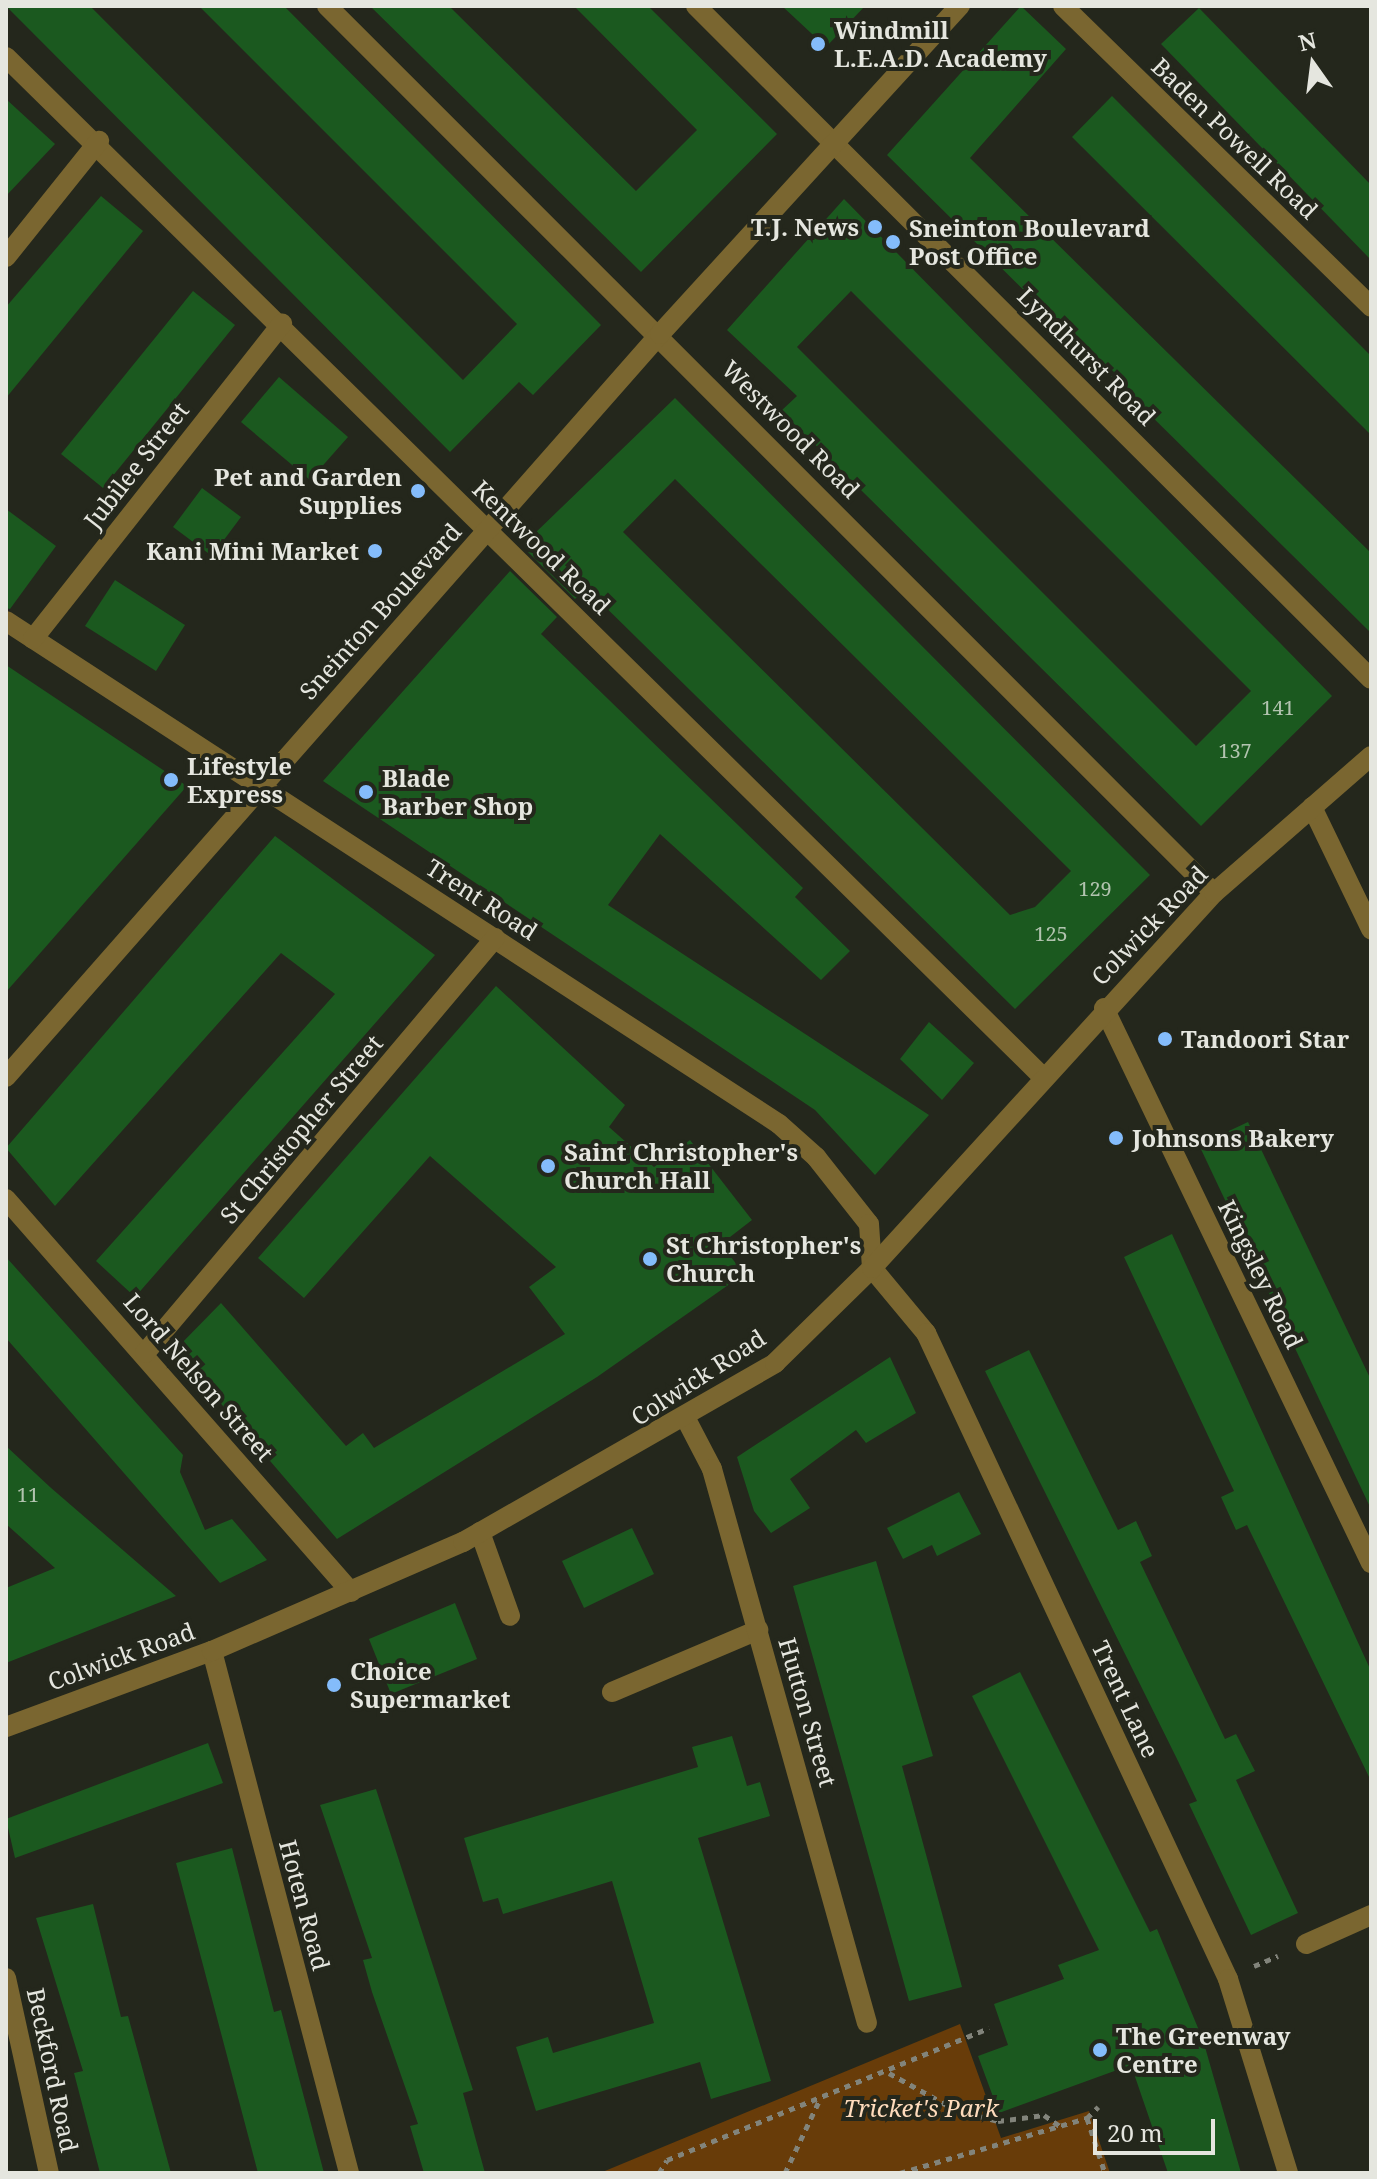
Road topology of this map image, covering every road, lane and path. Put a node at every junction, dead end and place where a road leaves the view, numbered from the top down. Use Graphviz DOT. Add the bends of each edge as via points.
graph roads {
  1 [pos="327,6"];
  2 [pos="696,6"];
  3 [pos="960,6"];
  4 [pos="1063,6"];
  5 [pos="6,57"];
  6 [pos="99,141"];
  7 [pos="837,142"];
  8 [pos="6,257"];
  9 [pos="1371,307"];
  10 [pos="282,324"];
  11 [pos="660,334"];
  12 [pos="488,528"];
  13 [pos="6,621"];
  14 [pos="33,639"];
  15 [pos="1371,679"];
  16 [pos="1371,756"];
  17 [pos="260,785"];
  18 [pos="1312,807"];
  19 [pos="1214,893"];
  20 [pos="1371,929"];
  21 [pos="495,938"];
  22 [pos="1104,1008"];
  23 [pos="1041,1075"];
  24 [pos="6,1077"];
  25 [pos="6,1199"];
  26 [pos="872,1268"];
  27 [pos="145,1353"];
  28 [pos="686,1419"];
  29 [pos="480,1532"];
  30 [pos="1371,1563"];
  31 [pos="351,1592"];
  32 [pos="510,1616"];
  33 [pos="758,1630"];
  34 [pos="212,1651"];
  35 [pos="612,1692"];
  36 [pos="6,1727"];
  37 [pos="1371,1915"];
  38 [pos="1306,1944"];
  39 [pos="6,1978"];
  40 [pos="1228,1979"];
  41 [pos="867,2023"];
  42 [pos="989,2028"];
  43 [pos="889,2073"];
  44 [pos="820,2099"];
  45 [pos="1098,2107"];
  46 [pos="1087,2118"];
  47 [pos="1060,2126"];
  48 [pos="49,2173"];
  49 [pos="349,2173"];
  50 [pos="659,2173"];
  51 [pos="785,2173"];
  52 [pos="900,2173"];
  53 [pos="1105,2173"];
  54 [pos="1288,2173"];
  1 -- 11 [label="street, Westwood Road"];
  2 -- 7 [label="street, Lyndhurst Road"];
  3 -- 7 [label="street, Sneinton Boulevard"];
  4 -- 9 [label="street, Baden Powell Road"];
  5 -- 6 [label="street, Kentwood Road"];
  6 -- 8 [label="street"];
  6 -- 10 [label="street, Kentwood Road"];
  7 -- 11 [label="street, Sneinton Boulevard"];
  7 -- 15 [label="street, Lyndhurst Road"];
  10 -- 12 [label="street, Kentwood Road"];
  10 -- 14 [label="street, Jubilee Street"];
  11 -- 12 [label="street, Sneinton Boulevard"];
  11 -- 19 [label="street, Westwood Road"];
  12 -- 17 [label="street, Sneinton Boulevard"];
  12 -- 23 [label="street, Kentwood Road"];
  13 -- 14 [label="street, Trent Road"];
  14 -- 17 [label="street, Trent Road"];
  16 -- 18 [label="street, Colwick Road"];
  17 -- 21 [label="street, Trent Road"];
  17 -- 24 [label="street, Sneinton Boulevard"];
  18 -- 19 [label="street, Colwick Road"];
  18 -- 20 [label="street"];
  19 -- 22 [label="street, Colwick Road"];
  21 -- 26 [label="street, Trent Road" via="779,1124 816,1157 869,1224"];
  21 -- 27 [label="street, St Christopher Street"];
  22 -- 23 [label="street, Colwick Road"];
  22 -- 30 [label="street, Kingsley Road"];
  23 -- 26 [label="street, Colwick Road"];
  25 -- 27 [label="street, Lord Nelson Street"];
  26 -- 28 [label="street, Colwick Road" via="775,1363"];
  26 -- 40 [label="street, Trent Lane" via="926,1333"];
  27 -- 31 [label="street, Lord Nelson Street"];
  28 -- 29 [label="street, Colwick Road"];
  28 -- 33 [label="street, Hutton Street" via="712,1469"];
  29 -- 31 [label="street, Colwick Road"];
  29 -- 32 [label="street"];
  31 -- 34 [label="street, Colwick Road"];
  33 -- 35 [label="street"];
  33 -- 41 [label="street, Hutton Street"];
  34 -- 36 [label="street, Colwick Road"];
  34 -- 49 [label="street, Hoten Road"];
  37 -- 38 [label="street"];
  38 -- 40 [label="path"];
  39 -- 48 [label="street, Beckford Road"];
  40 -- 54 [label="street, Trent Lane"];
  42 -- 43 [label="path"];
  43 -- 44 [label="path"];
  43 -- 47 [label="path" via="956,2110 998,2121 1044,2115"];
  44 -- 50 [label="path" via="667,2160"];
  44 -- 51 [label="path"];
  45 -- 46 [label="path"];
  46 -- 47 [label="path"];
  46 -- 53 [label="path"];
  47 -- 52 [label="path"];
}
